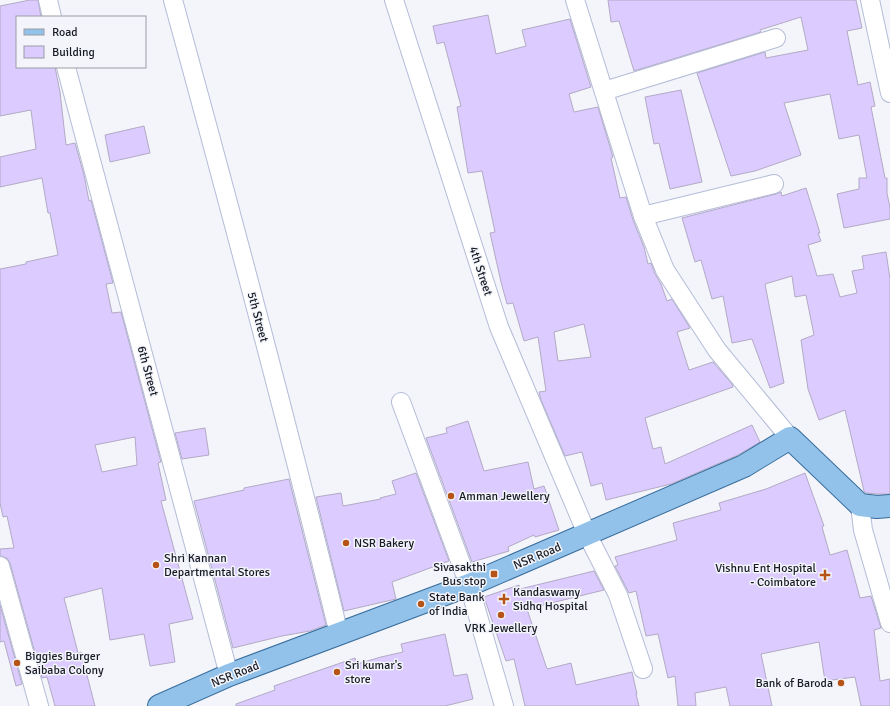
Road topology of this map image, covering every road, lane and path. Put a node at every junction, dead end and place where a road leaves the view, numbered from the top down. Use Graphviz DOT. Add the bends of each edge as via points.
graph roads {
  1 [pos="48,0"];
  2 [pos="173,0"];
  3 [pos="394,0"];
  4 [pos="575,0"];
  5 [pos="870,0"];
  6 [pos="52,16"];
  7 [pos="776,38"];
  8 [pos="66,68"];
  9 [pos="604,91"];
  10 [pos="890,93"];
  11 [pos="774,184"];
  12 [pos="643,216"];
  13 [pos="402,402"];
  14 [pos="790,438"];
  15 [pos="860,505"];
  16 [pos="890,506"];
  17 [pos="587,534"];
  18 [pos="0,566"];
  19 [pos="469,585"];
  20 [pos="890,623"];
  21 [pos="339,634"];
  22 [pos="643,669"];
  23 [pos="229,675"];
  24 [pos="39,706"];
  25 [pos="159,706"];
  26 [pos="504,706"];
  1 -- 6 [label="street"];
  2 -- 21 [label="street, 5th Street" via="298,469"];
  3 -- 17 [label="street, 4th Street" via="499,327"];
  4 -- 9 [label="street"];
  5 -- 10 [label="street"];
  7 -- 9 [label="street"];
  8 -- 23 [label="street, 6th Street"];
  9 -- 12 [label="street"];
  11 -- 12 [label="street"];
  12 -- 14 [label="street" via="665,270 717,350"];
  13 -- 19 [label="street"];
  14 -- 15 [label="main road"];
  14 -- 17 [label="main road, NSR Road" via="744,466"];
  15 -- 16 [label="main road" via="877,508"];
  15 -- 20 [label="street" via="863,530"];
  17 -- 19 [label="main road, NSR Road"];
  17 -- 22 [label="street, 4th Street" via="618,595"];
  18 -- 24 [label="street"];
  19 -- 21 [label="main road, NSR Road"];
  19 -- 26 [label="street"];
  21 -- 23 [label="main road, NSR Road"];
  23 -- 25 [label="main road, NSR Road"];
}
